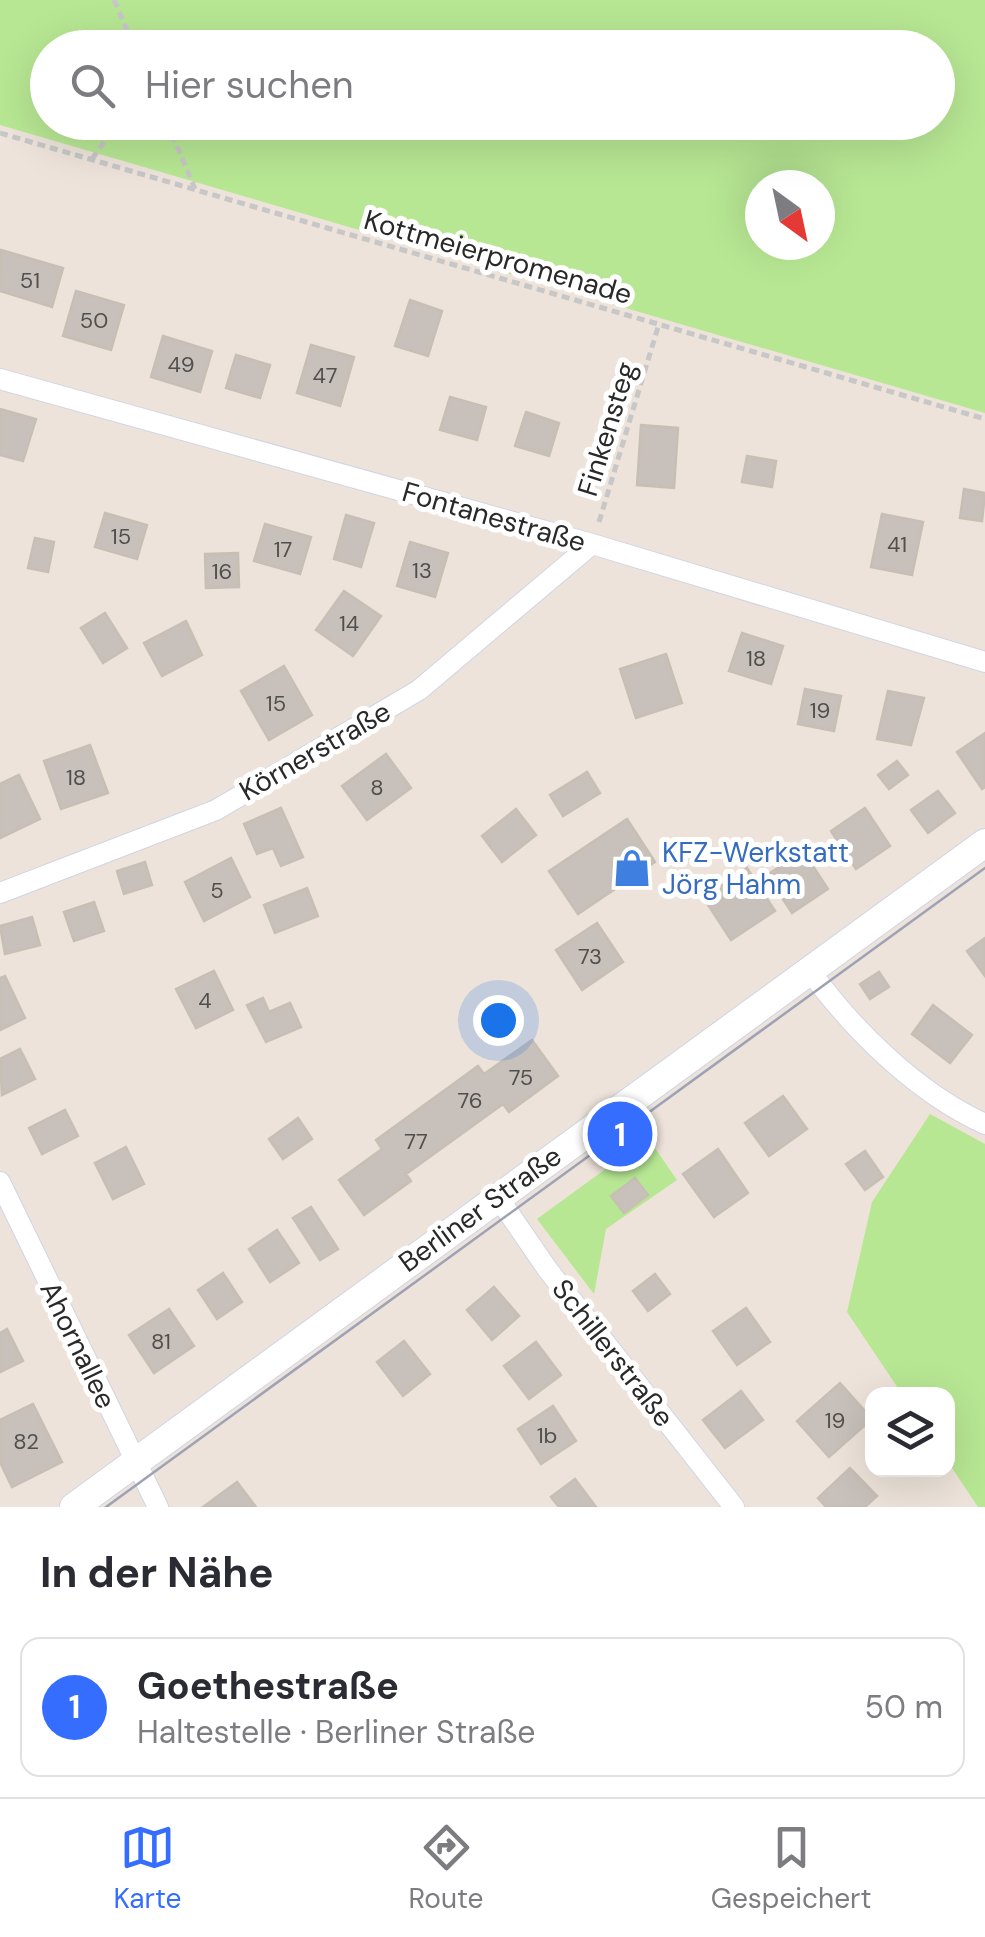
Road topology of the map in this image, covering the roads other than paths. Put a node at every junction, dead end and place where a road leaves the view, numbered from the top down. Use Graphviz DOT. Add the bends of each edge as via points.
graph roads {
  1 [pos="0,379"];
  2 [pos="592,544"];
  3 [pos="985,662"];
  4 [pos="985,842"];
  5 [pos="0,892"];
  6 [pos="810,971"];
  7 [pos="985,1124"];
  8 [pos="0,1182"];
  9 [pos="497,1196"];
  10 [pos="136,1463"];
  11 [pos="74,1507"];
  12 [pos="158,1507"];
  13 [pos="734,1507"];
  1 -- 2 [label="street, Fontanestraße"];
  2 -- 3 [label="street, Fontanestraße"];
  2 -- 5 [label="street, Körnerstraße" via="419,690 216,810"];
  4 -- 6 [label="street, Berliner Straße"];
  6 -- 7 [label="street" via="909,1074"];
  6 -- 9 [label="street, Berliner Straße"];
  8 -- 10 [label="street, Ahornallee"];
  9 -- 10 [label="street, Berliner Straße"];
  9 -- 13 [label="street, Schillerstraße"];
  10 -- 11 [label="street, Berliner Straße"];
  10 -- 12 [label="street, Ahornallee"];
}
